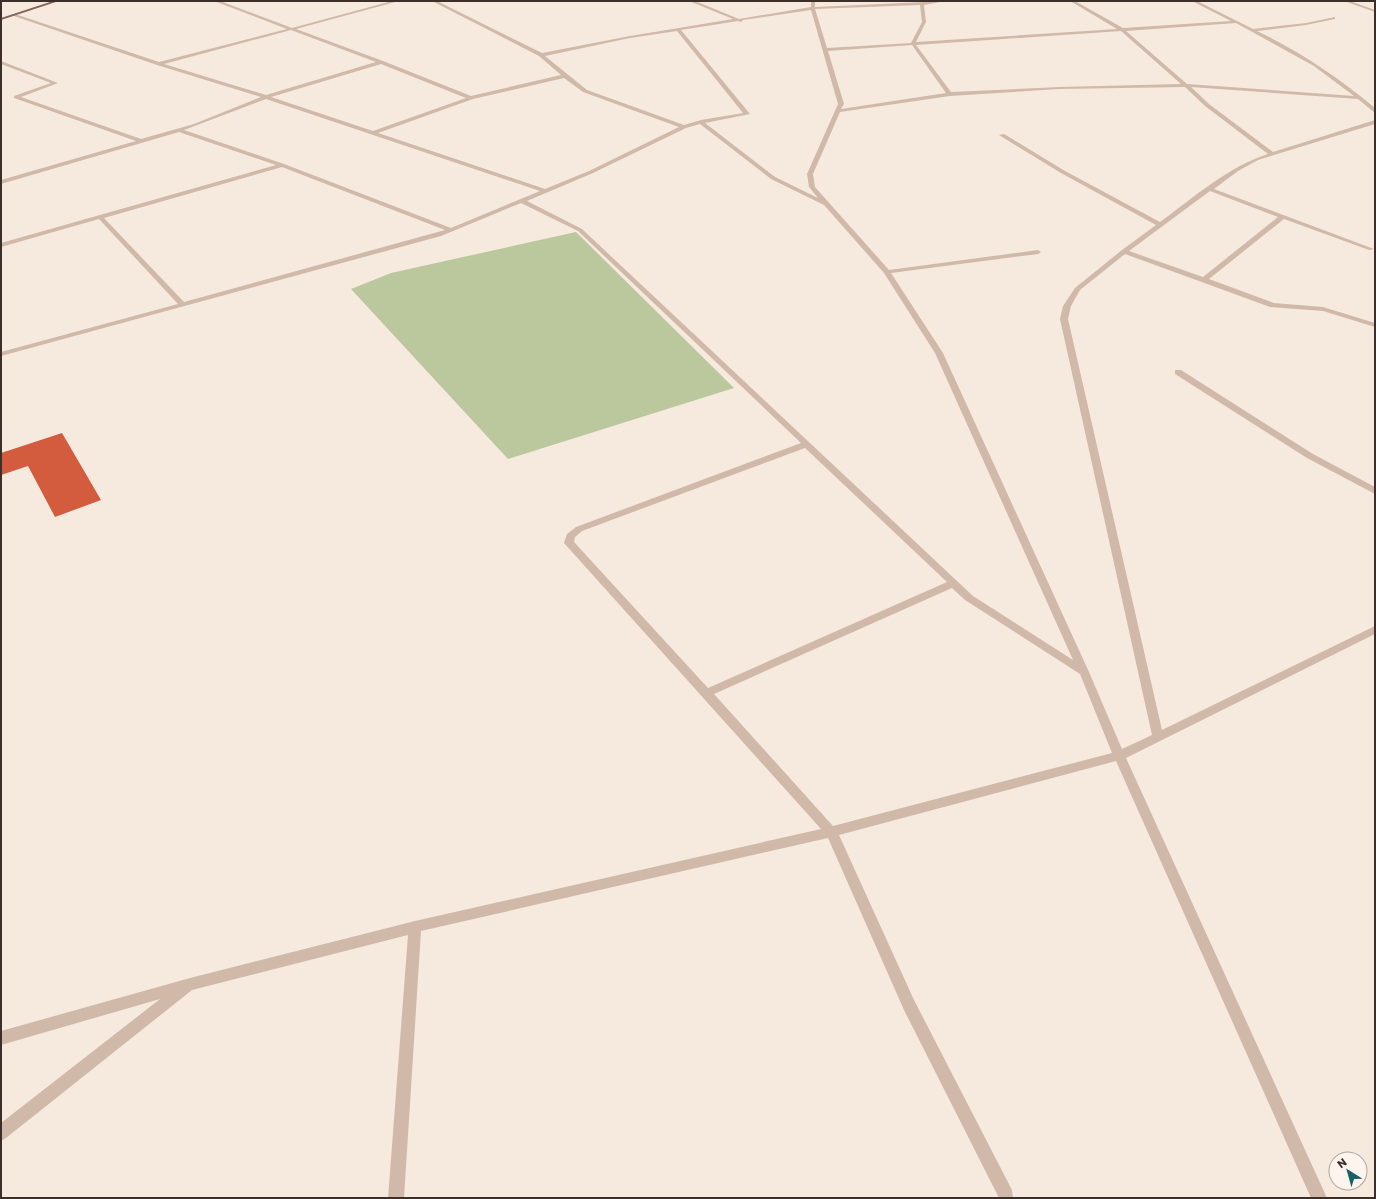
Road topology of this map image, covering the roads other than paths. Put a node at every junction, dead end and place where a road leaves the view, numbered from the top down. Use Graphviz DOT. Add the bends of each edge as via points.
graph roads {
  1 [pos="43,1"];
  2 [pos="57,1"];
  3 [pos="216,1"];
  4 [pos="397,1"];
  5 [pos="434,1"];
  6 [pos="691,1"];
  7 [pos="944,1"];
  8 [pos="1072,1"];
  9 [pos="1194,1"];
  10 [pos="1346,1"];
  11 [pos="893,3"];
  12 [pos="922,4"];
  13 [pos="813,5"];
  14 [pos="1375,11"];
  15 [pos="1,14"];
  16 [pos="13,15"];
  17 [pos="1,18"];
  18 [pos="1333,18"];
  19 [pos="742,21"];
  20 [pos="1236,22"];
  21 [pos="293,28"];
  22 [pos="1121,29"];
  23 [pos="679,30"];
  24 [pos="1251,30"];
  25 [pos="914,44"];
  26 [pos="825,50"];
  27 [pos="541,55"];
  28 [pos="1,62"];
  29 [pos="381,62"];
  30 [pos="158,64"];
  31 [pos="565,76"];
  32 [pos="1186,85"];
  33 [pos="950,94"];
  34 [pos="266,98"];
  35 [pos="471,98"];
  36 [pos="1359,98"];
  37 [pos="1375,111"];
  38 [pos="839,112"];
  39 [pos="701,122"];
  40 [pos="1375,122"];
  41 [pos="684,127"];
  42 [pos="179,130"];
  43 [pos="373,133"];
  44 [pos="1002,135"];
  45 [pos="141,141"];
  46 [pos="1272,154"];
  47 [pos="282,165"];
  48 [pos="1,182"];
  49 [pos="1210,189"];
  50 [pos="545,191"];
  51 [pos="522,201"];
  52 [pos="827,205"];
  53 [pos="1283,216"];
  54 [pos="100,217"];
  55 [pos="1160,225"];
  56 [pos="451,230"];
  57 [pos="1,245"];
  58 [pos="1371,249"];
  59 [pos="1124,251"];
  60 [pos="1038,252"];
  61 [pos="887,272"];
  62 [pos="1204,280"];
  63 [pos="184,305"];
  64 [pos="1375,325"];
  65 [pos="1,354"];
  66 [pos="1178,372"];
  67 [pos="807,444"];
  68 [pos="1375,491"];
  69 [pos="954,583"];
  70 [pos="1375,630"];
  71 [pos="1084,672"];
  72 [pos="707,693"];
  73 [pos="1158,737"];
  74 [pos="1119,756"];
  75 [pos="831,832"];
  76 [pos="416,927"];
  77 [pos="190,984"];
  78 [pos="1,1038"];
  79 [pos="1,1133"];
  80 [pos="1006,1196"];
  81 [pos="396,1198"];
  82 [pos="1319,1198"];
  1 -- 15 [label="main road"];
  2 -- 16 [label="main road"];
  3 -- 21 [label="street"];
  4 -- 21 [label="street"];
  5 -- 27 [label="street"];
  6 -- 19 [label="street"];
  7 -- 12 [label="street"];
  8 -- 22 [label="street"];
  9 -- 20 [label="street"];
  10 -- 14 [label="street"];
  11 -- 12 [label="street"];
  11 -- 13 [label="street"];
  12 -- 25 [label="street" via="924,22"];
  13 -- 19 [label="street"];
  13 -- 26 [label="street"];
  16 -- 17 [label="main road"];
  16 -- 30 [label="street"];
  18 -- 24 [label="street" via="1306,24"];
  19 -- 23 [label="street"];
  20 -- 22 [label="street"];
  20 -- 24 [label="street"];
  21 -- 29 [label="street"];
  21 -- 30 [label="street"];
  22 -- 25 [label="street"];
  22 -- 32 [label="street"];
  23 -- 27 [label="street"];
  23 -- 39 [label="street" via="747,114"];
  24 -- 36 [label="street" via="1332,76"];
  25 -- 26 [label="street"];
  25 -- 33 [label="street"];
  26 -- 38 [label="street" via="841,104"];
  27 -- 31 [label="street"];
  28 -- 45 [label="street" via="56,83 16,97"];
  29 -- 34 [label="street"];
  29 -- 35 [label="street"];
  30 -- 34 [label="street"];
  31 -- 35 [label="street"];
  31 -- 41 [label="street" via="585,91"];
  32 -- 33 [label="street"];
  32 -- 36 [label="street"];
  32 -- 46 [label="street" via="1207,105"];
  33 -- 38 [label="street"];
  34 -- 42 [label="street"];
  34 -- 43 [label="street"];
  35 -- 43 [label="street"];
  36 -- 37 [label="street"];
  38 -- 52 [label="street" via="810,174 812,187"];
  39 -- 41 [label="street"];
  39 -- 52 [label="street" via="773,178"];
  40 -- 46 [label="street"];
  41 -- 50 [label="street"];
  42 -- 45 [label="street"];
  42 -- 47 [label="street"];
  43 -- 50 [label="street"];
  44 -- 55 [label="street"];
  45 -- 48 [label="street"];
  46 -- 49 [label="street" via="1236,170"];
  47 -- 54 [label="street"];
  47 -- 56 [label="street"];
  49 -- 53 [label="street"];
  49 -- 55 [label="street"];
  50 -- 51 [label="street"];
  51 -- 56 [label="street"];
  51 -- 67 [label="street" via="580,230"];
  52 -- 61 [label="street"];
  53 -- 58 [label="street"];
  53 -- 62 [label="street"];
  54 -- 57 [label="street"];
  54 -- 63 [label="street"];
  55 -- 59 [label="street"];
  56 -- 63 [label="street"];
  59 -- 62 [label="street"];
  59 -- 73 [label="street" via="1077,289 1067,306 1064,319"];
  60 -- 61 [label="street"];
  61 -- 71 [label="street" via="939,353"];
  62 -- 64 [label="street" via="1273,305 1323,309"];
  63 -- 65 [label="street"];
  66 -- 68 [label="street" via="1310,456"];
  67 -- 69 [label="street"];
  67 -- 72 [label="street" via="579,529 570,536 569,543"];
  69 -- 71 [label="street" via="969,598"];
  69 -- 72 [label="street"];
  70 -- 73 [label="street"];
  71 -- 74 [label="street"];
  72 -- 75 [label="street"];
  73 -- 74 [label="street"];
  74 -- 75 [label="street"];
  74 -- 82 [label="street"];
  75 -- 76 [label="street"];
  75 -- 80 [label="street" via="909,1005"];
  76 -- 77 [label="street"];
  76 -- 81 [label="street"];
  77 -- 78 [label="street"];
  77 -- 79 [label="street"];
}
